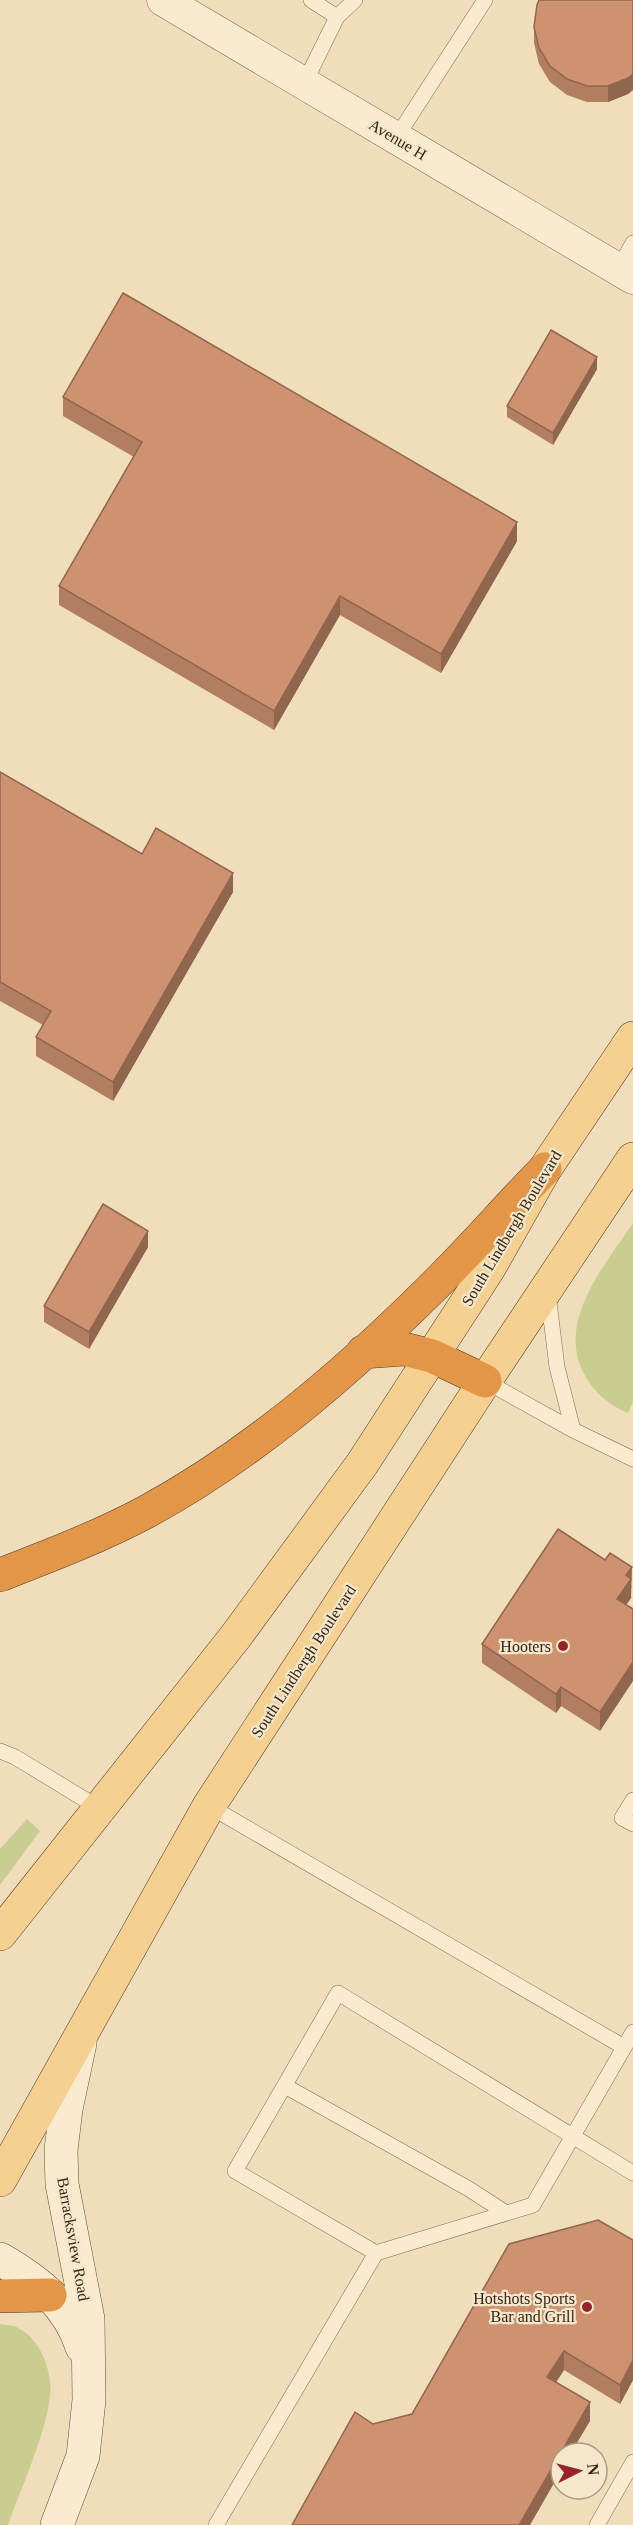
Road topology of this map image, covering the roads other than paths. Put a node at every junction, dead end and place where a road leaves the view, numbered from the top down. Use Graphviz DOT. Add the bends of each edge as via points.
graph roads {
  1 [pos="163,0"];
  2 [pos="311,0"];
  3 [pos="355,0"];
  4 [pos="485,0"];
  5 [pos="337,17"];
  6 [pos="304,84"];
  7 [pos="396,138"];
  8 [pos="628,264"];
  9 [pos="633,1038"];
  10 [pos="633,1159"];
  11 [pos="545,1169"];
  12 [pos="547,1288"];
  13 [pos="363,1352"];
  14 [pos="432,1356"];
  15 [pos="485,1380"];
  16 [pos="573,1430"];
  17 [pos="633,1459"];
  18 [pos="0,1575"];
  19 [pos="0,1751"];
  20 [pos="633,1800"];
  21 [pos="209,1806"];
  22 [pos="99,1808"];
  23 [pos="633,1824"];
  24 [pos="0,1934"];
  25 [pos="633,2032"];
  26 [pos="81,2038"];
  27 [pos="624,2047"];
  28 [pos="285,2086"];
  29 [pos="572,2136"];
  30 [pos="633,2173"];
  31 [pos="0,2180"];
  32 [pos="506,2213"];
  33 [pos="376,2253"];
  34 [pos="0,2259"];
  35 [pos="50,2295"];
  36 [pos="0,2296"];
  37 [pos="88,2369"];
  38 [pos="633,2462"];
  39 [pos="57,2525"];
  40 [pos="216,2525"];
  41 [pos="597,2525"];
  1 -- 6 [label="street, Avenue H"];
  2 -- 5 [label="lane"];
  3 -- 5 [label="lane"];
  4 -- 7 [label="lane"];
  5 -- 6 [label="lane"];
  6 -- 7 [label="street, Avenue H"];
  7 -- 8 [label="street, Avenue H"];
  9 -- 11 [label="main road, South Lindbergh Boulevard"];
  10 -- 12 [label="main road, South Lindbergh Boulevard"];
  11 -- 13 [label="highway" via="430,1290"];
  11 -- 14 [label="main road, South Lindbergh Boulevard" via="489,1268"];
  12 -- 15 [label="main road, South Lindbergh Boulevard"];
  12 -- 16 [label="lane" via="557,1367"];
  13 -- 14 [label="highway" via="404,1349"];
  13 -- 18 [label="highway" via="232,1459 156,1506 81,1543"];
  14 -- 15 [label="highway"];
  14 -- 22 [label="main road, South Lindbergh Boulevard" via="301,1550"];
  15 -- 16 [label="lane"];
  15 -- 21 [label="main road, South Lindbergh Boulevard"];
  16 -- 17 [label="lane"];
  19 -- 22 [label="lane"];
  20 -- 23 [label="lane" via="622,1818"];
  21 -- 26 [label="main road, South Lindbergh Boulevard"];
  21 -- 27 [label="lane"];
  22 -- 24 [label="main road, South Lindbergh Boulevard"];
  25 -- 27 [label="lane"];
  26 -- 31 [label="main road, South Lindbergh Boulevard"];
  26 -- 37 [label="street, Barracksview Road" via="61,2150 62,2184 88,2319"];
  27 -- 29 [label="lane"];
  28 -- 29 [label="lane" via="338,1993"];
  28 -- 32 [label="lane"];
  28 -- 33 [label="lane" via="236,2171"];
  29 -- 30 [label="lane"];
  29 -- 32 [label="lane" via="532,2205"];
  32 -- 33 [label="lane"];
  33 -- 40 [label="lane"];
  34 -- 35 [label="street, Barracksview Road"];
  35 -- 36 [label="highway"];
  35 -- 37 [label="street, Barracksview Road" via="66,2312"];
  37 -- 39 [label="street, Barracksview Road" via="83,2456"];
  38 -- 41 [label="lane"];
}
